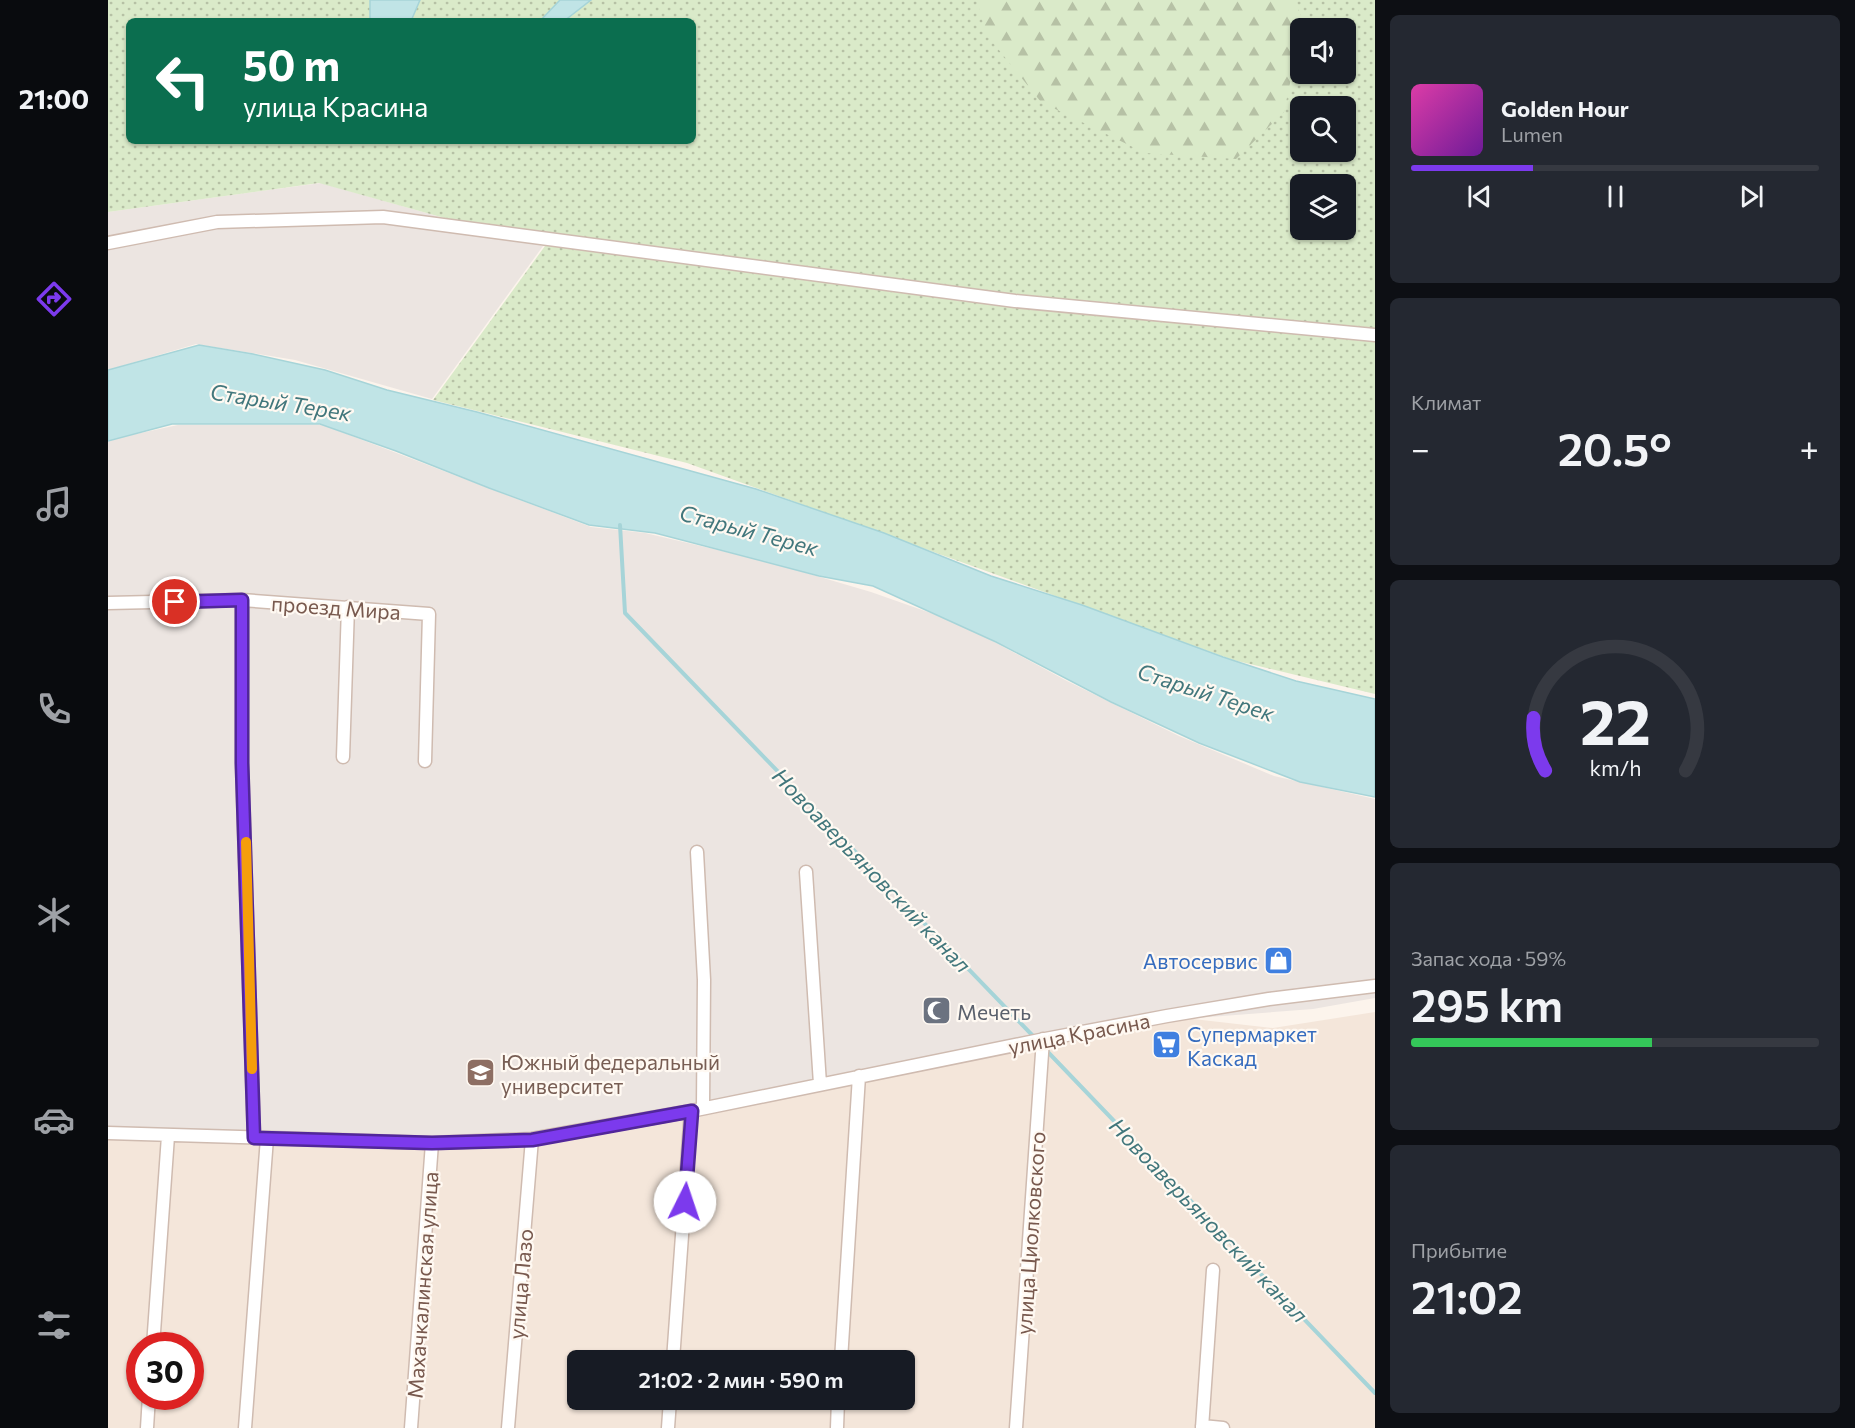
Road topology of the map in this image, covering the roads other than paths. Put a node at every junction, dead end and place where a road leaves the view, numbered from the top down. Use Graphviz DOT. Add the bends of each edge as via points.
graph roads {
  1 [pos="108,243"];
  2 [pos="1375,335"];
  3 [pos="242,600"];
  4 [pos="108,603"];
  5 [pos="348,607"];
  6 [pos="342,757"];
  7 [pos="425,761"];
  8 [pos="697,852"];
  9 [pos="806,872"];
  10 [pos="1375,986"];
  11 [pos="1043,1039"];
  12 [pos="859,1076"];
  13 [pos="820,1084"];
  14 [pos="697,1110"];
  15 [pos="108,1133"];
  16 [pos="168,1136"];
  17 [pos="261,1138"];
  18 [pos="532,1140"];
  19 [pos="432,1143"];
  20 [pos="1213,1270"];
  21 [pos="154,1332"];
  22 [pos="674,1350"];
  23 [pos="842,1350"];
  24 [pos="148,1410"];
  25 [pos="669,1410"];
  26 [pos="838,1410"];
  27 [pos="1202,1427"];
  28 [pos="147,1428"];
  29 [pos="245,1428"];
  30 [pos="411,1428"];
  31 [pos="508,1428"];
  32 [pos="668,1428"];
  33 [pos="837,1428"];
  34 [pos="1016,1428"];
  35 [pos="1223,1428"];
  1 -- 2 [label="street" via="217,222 383,217 1015,301"];
  3 -- 4 [label="street, проезд Мира"];
  3 -- 5 [label="street, проезд Мира"];
  3 -- 17 [label="street, проезд Мира" via="242,763"];
  5 -- 6 [label="street"];
  5 -- 7 [label="street, проезд Мира" via="429,614"];
  8 -- 14 [label="street" via="704,980"];
  9 -- 13 [label="street"];
  10 -- 11 [label="street, улица Красина" via="1258,1001"];
  11 -- 12 [label="street, улица Красина"];
  11 -- 34 [label="street, улица Циолковского"];
  12 -- 13 [label="street, улица Красина"];
  12 -- 23 [label="street"];
  13 -- 14 [label="street, улица Красина"];
  14 -- 18 [label="street, улица Красина"];
  14 -- 22 [label="street"];
  15 -- 16 [label="street, улица Красина"];
  16 -- 17 [label="street, улица Красина"];
  16 -- 21 [label="street"];
  17 -- 19 [label="street, улица Красина"];
  17 -- 29 [label="street, проезд Мира"];
  18 -- 19 [label="street, улица Красина"];
  18 -- 31 [label="street, улица Лазо"];
  19 -- 30 [label="street, Махачкалинская улица"];
  20 -- 27 [label="street"];
  24 -- 28 [label="street"];
  25 -- 32 [label="street"];
  26 -- 33 [label="street"];
  27 -- 35 [label="street"];
}
